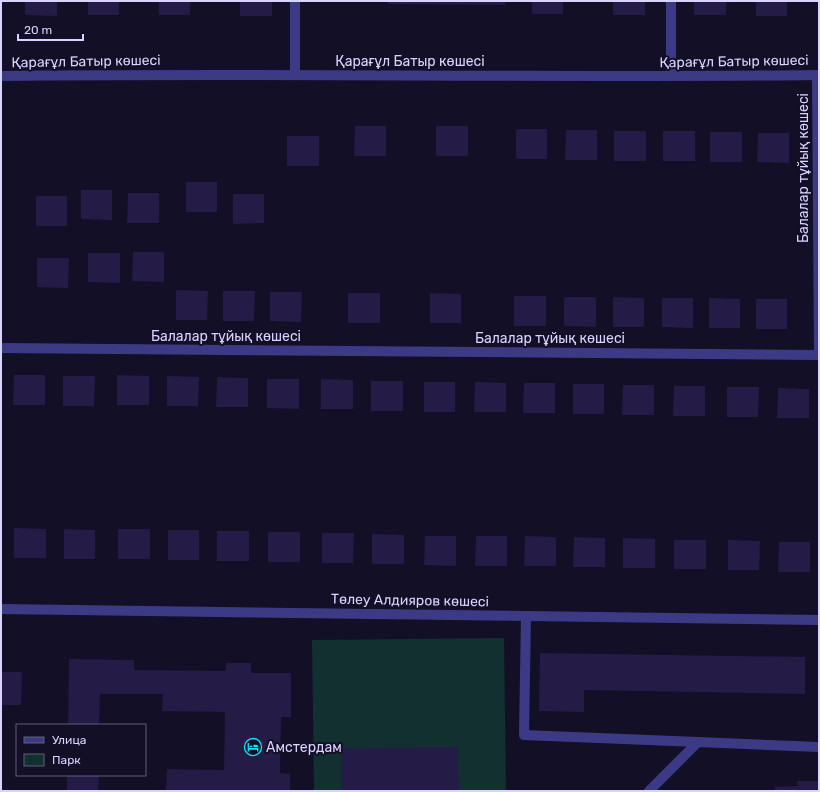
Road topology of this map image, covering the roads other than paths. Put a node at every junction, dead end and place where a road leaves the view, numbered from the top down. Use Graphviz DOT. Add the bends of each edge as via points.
graph roads {
  1 [pos="295,1"];
  2 [pos="671,1"];
  3 [pos="295,75"];
  4 [pos="818,75"];
  5 [pos="1,76"];
  6 [pos="671,76"];
  7 [pos="1,348"];
  8 [pos="1,609"];
  9 [pos="526,616"];
  10 [pos="819,620"];
  11 [pos="698,742"];
  12 [pos="819,747"];
  13 [pos="649,791"];
  1 -- 3 [label="street"];
  2 -- 6 [label="street"];
  3 -- 5 [label="street, Қарағұл Батыр көшесі"];
  3 -- 6 [label="street, Қарағұл Батыр көшесі"];
  4 -- 6 [label="street, Қарағұл Батыр көшесі"];
  4 -- 7 [label="street, Балалар тұйық көшесі" via="819,355"];
  8 -- 9 [label="street, Төлеу Алдияров көшесі"];
  9 -- 10 [label="street, Төлеу Алдияров көшесі"];
  9 -- 11 [label="street" via="524,734"];
  11 -- 12 [label="street"];
  11 -- 13 [label="street"];
}
